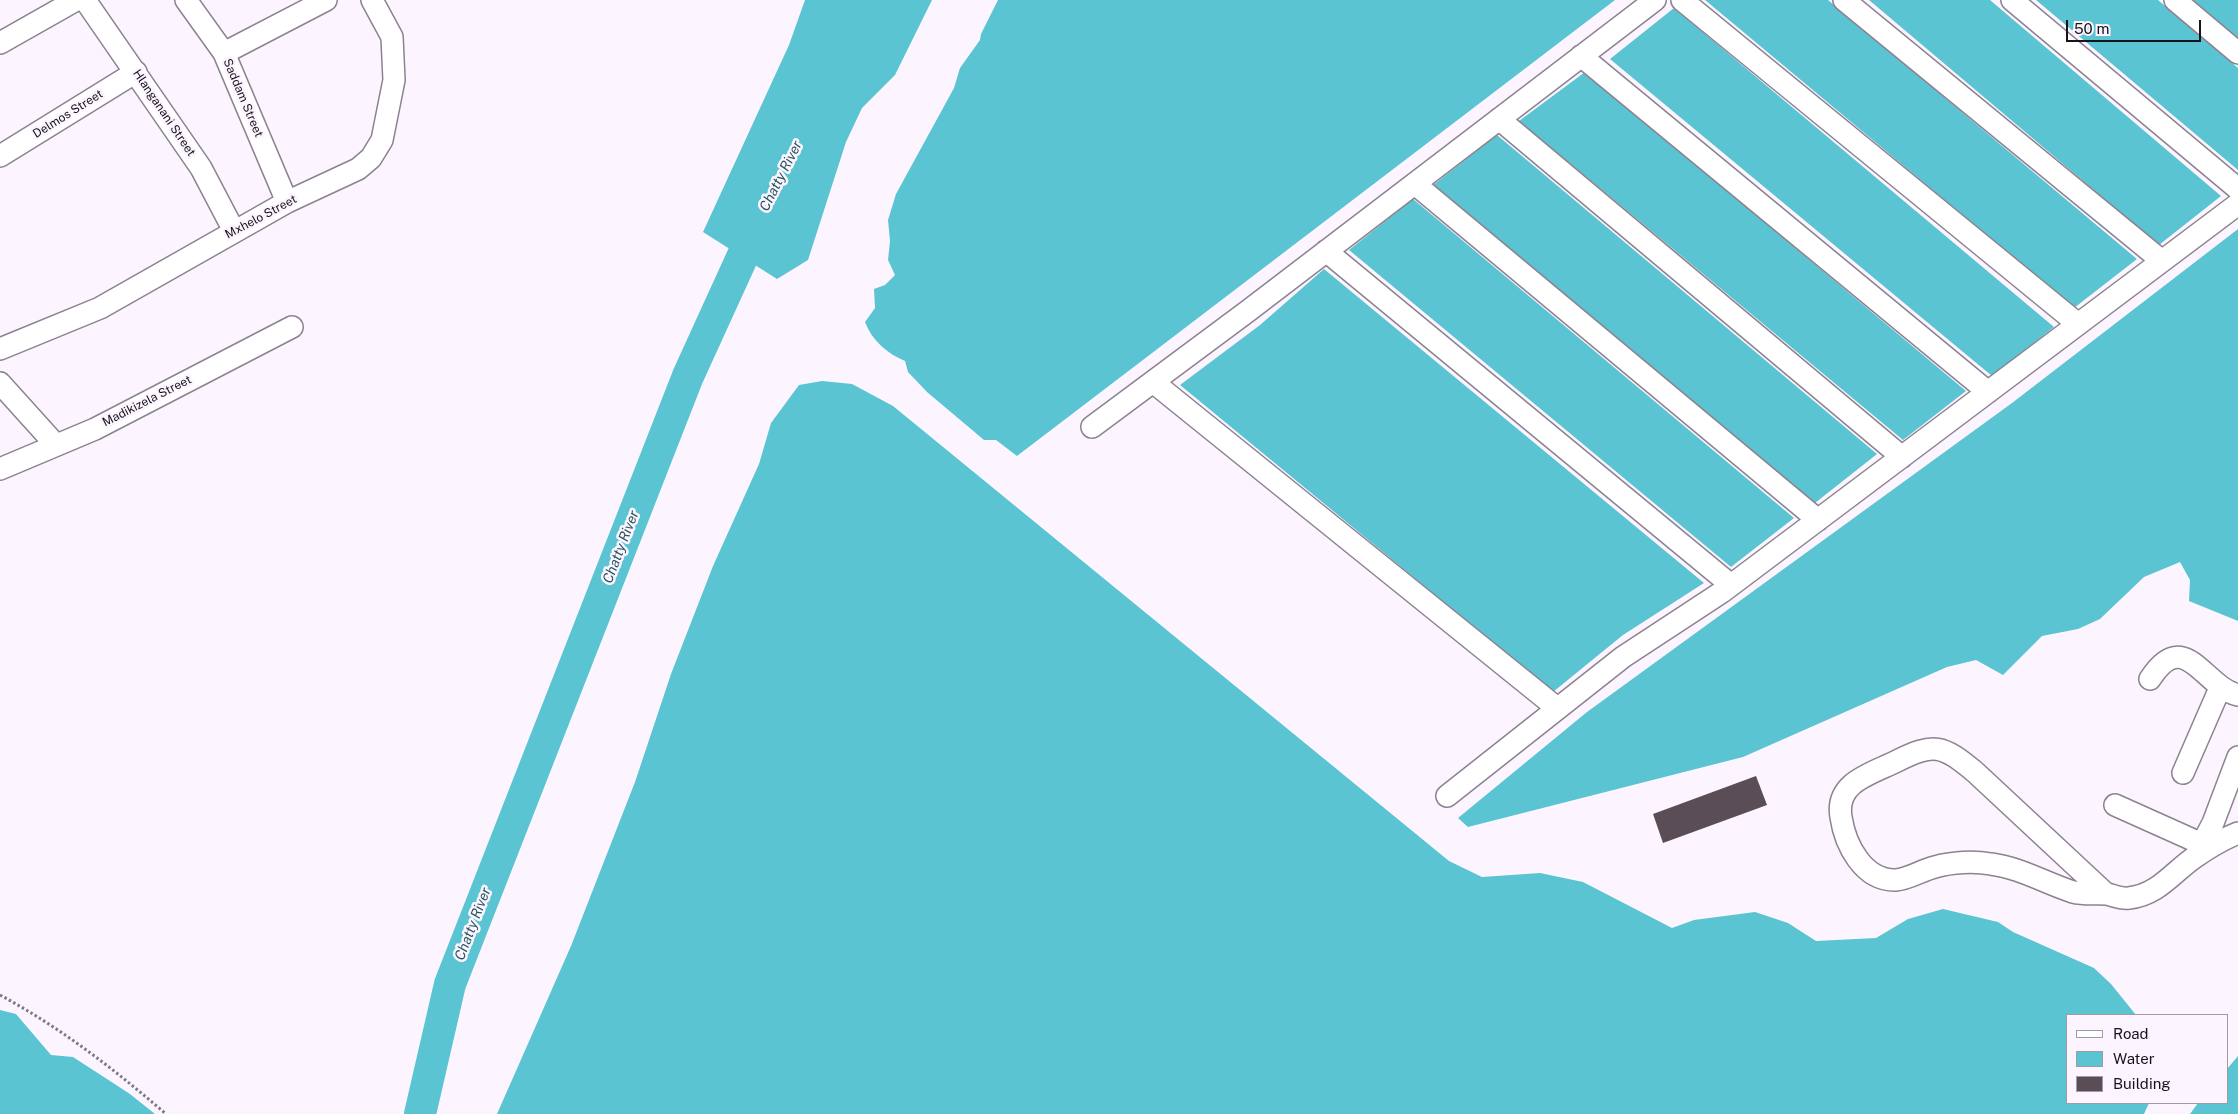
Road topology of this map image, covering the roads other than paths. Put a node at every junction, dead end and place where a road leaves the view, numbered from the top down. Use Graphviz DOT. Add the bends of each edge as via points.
graph roads {
  1 [pos="76,0"];
  2 [pos="85,0"];
  3 [pos="186,0"];
  4 [pos="326,0"];
  5 [pos="372,0"];
  6 [pos="1655,0"];
  7 [pos="1682,0"];
  8 [pos="1844,0"];
  9 [pos="2012,0"];
  10 [pos="2175,0"];
  11 [pos="0,44"];
  12 [pos="224,53"];
  13 [pos="2238,53"];
  14 [pos="1581,56"];
  15 [pos="136,72"];
  16 [pos="1499,119"];
  17 [pos="0,156"];
  18 [pos="1414,184"];
  19 [pos="2238,189"];
  20 [pos="287,202"];
  21 [pos="2238,204"];
  22 [pos="234,231"];
  23 [pos="1326,251"];
  24 [pos="2162,261"];
  25 [pos="2078,324"];
  26 [pos="292,327"];
  27 [pos="0,349"];
  28 [pos="1153,382"];
  29 [pos="0,383"];
  30 [pos="1988,392"];
  31 [pos="1092,428"];
  32 [pos="55,444"];
  33 [pos="1902,457"];
  34 [pos="0,469"];
  35 [pos="1818,520"];
  36 [pos="1732,585"];
  37 [pos="2150,679"];
  38 [pos="2229,691"];
  39 [pos="1557,708"];
  40 [pos="2238,758"];
  41 [pos="2183,773"];
  42 [pos="1447,796"];
  43 [pos="2115,804"];
  44 [pos="2238,833"];
  45 [pos="2198,851"];
  46 [pos="2106,894"];
  1 -- 11 [label="street"];
  2 -- 15 [label="street, Hlanganani Street"];
  3 -- 12 [label="street, Saddam Street"];
  4 -- 12 [label="street"];
  5 -- 20 [label="street, Mxhelo Street" via="388,27 394,49 394,80 378,150 358,169"];
  6 -- 14 [label="street"];
  7 -- 25 [label="street"];
  8 -- 24 [label="street"];
  9 -- 19 [label="street"];
  10 -- 13 [label="street"];
  12 -- 20 [label="street, Saddam Street"];
  14 -- 16 [label="street"];
  14 -- 30 [label="street"];
  15 -- 17 [label="street, Delmos Street"];
  15 -- 22 [label="street, Hlanganani Street" via="201,168"];
  16 -- 18 [label="street"];
  16 -- 33 [label="street"];
  18 -- 23 [label="street"];
  18 -- 35 [label="street"];
  20 -- 22 [label="street, Mxhelo Street"];
  21 -- 24 [label="street"];
  22 -- 27 [label="street, Mxhelo Street" via="100,308"];
  23 -- 28 [label="street"];
  23 -- 36 [label="street"];
  24 -- 25 [label="street"];
  25 -- 30 [label="street"];
  26 -- 32 [label="street, Madikizela Street" via="95,429"];
  28 -- 31 [label="street"];
  28 -- 39 [label="street"];
  29 -- 32 [label="street"];
  30 -- 33 [label="street"];
  32 -- 34 [label="street, Madikizela Street"];
  33 -- 35 [label="street"];
  35 -- 36 [label="street"];
  36 -- 39 [label="street" via="1623,657"];
  37 -- 38 [label="street" via="2168,658 2190,660"];
  38 -- 41 [label="street"];
  39 -- 42 [label="street"];
  40 -- 45 [label="street" via="2213,823"];
  43 -- 45 [label="street"];
  44 -- 45 [label="street"];
  45 -- 46 [label="street" via="2162,885 2145,895 2129,898"];
  46 -- 46 [label="street" via="2075,892 2024,871 1976,863 1936,867 1896,880 1884,878 1873,873 1852,854 1840,802 1849,785 1918,750 1936,748 1953,754 1976,772"];
}
